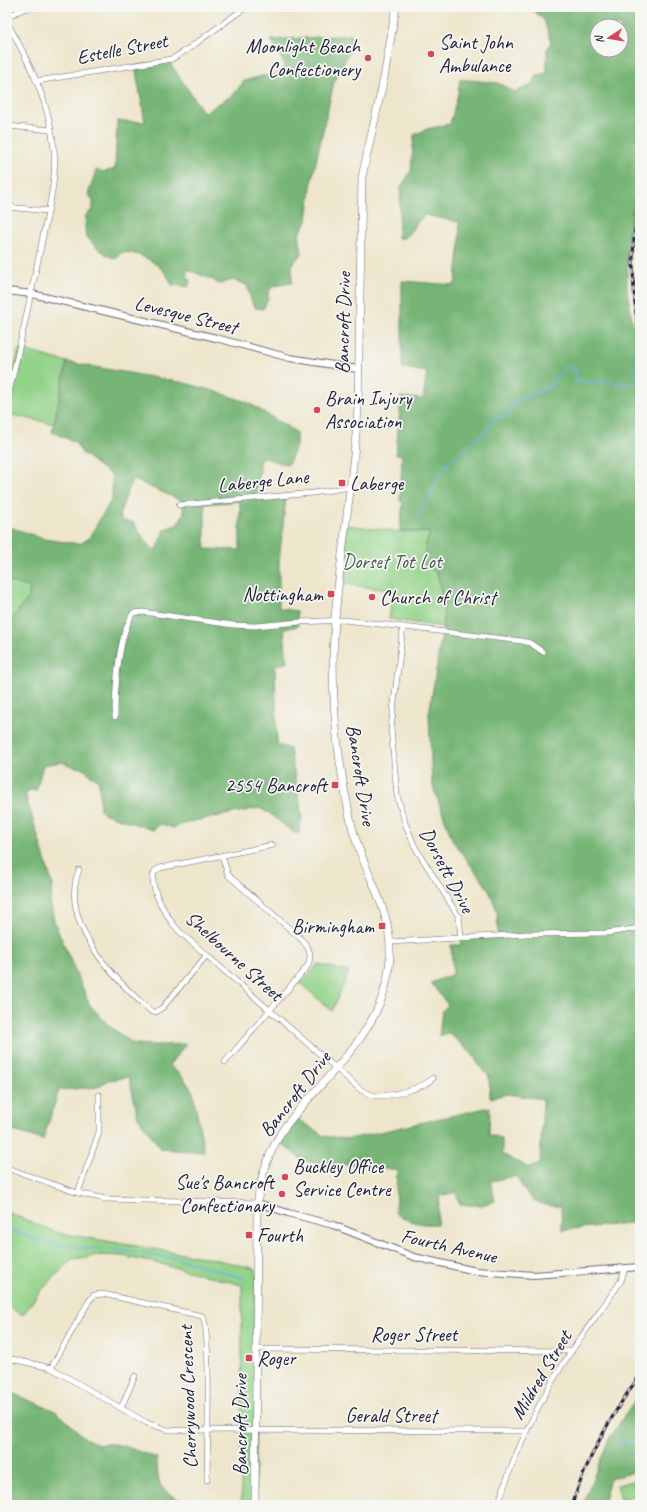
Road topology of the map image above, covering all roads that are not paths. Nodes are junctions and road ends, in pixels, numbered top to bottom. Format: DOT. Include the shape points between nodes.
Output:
graph roads {
  1 [pos="37,7"];
  2 [pos="246,7"];
  3 [pos="396,7"];
  4 [pos="7,17"];
  5 [pos="7,22"];
  6 [pos="37,81"];
  7 [pos="7,126"];
  8 [pos="51,130"];
  9 [pos="7,207"];
  10 [pos="48,211"];
  11 [pos="7,291"];
  12 [pos="32,294"];
  13 [pos="358,369"];
  14 [pos="7,373"];
  15 [pos="13,374"];
  16 [pos="7,401"];
  17 [pos="350,487"];
  18 [pos="180,505"];
  19 [pos="335,620"];
  20 [pos="404,627"];
  21 [pos="543,652"];
  22 [pos="115,717"];
  23 [pos="273,845"];
  24 [pos="222,856"];
  25 [pos="79,870"];
  26 [pos="640,928"];
  27 [pos="461,938"];
  28 [pos="390,942"];
  29 [pos="207,955"];
  30 [pos="269,1010"];
  31 [pos="225,1062"];
  32 [pos="335,1068"];
  33 [pos="433,1078"];
  34 [pos="99,1095"];
  35 [pos="7,1168"];
  36 [pos="78,1193"];
  37 [pos="258,1203"];
  38 [pos="640,1267"];
  39 [pos="625,1269"];
  40 [pos="256,1350"];
  41 [pos="572,1351"];
  42 [pos="7,1358"];
  43 [pos="51,1368"];
  44 [pos="135,1376"];
  45 [pos="121,1408"];
  46 [pos="208,1430"];
  47 [pos="256,1430"];
  48 [pos="526,1431"];
  49 [pos="207,1480"];
  50 [pos="255,1505"];
  51 [pos="498,1505"];
  1 -- 4 [label="street" via="23,9"];
  2 -- 6 [label="street, Estelle Street" via="172,58"];
  3 -- 13 [label="main road, Bancroft Drive" via="384,78 362,177"];
  5 -- 6 [label="street"];
  6 -- 8 [label="street"];
  7 -- 8 [label="street"];
  8 -- 10 [label="street" via="54,156"];
  9 -- 10 [label="street"];
  10 -- 12 [label="street"];
  11 -- 12 [label="street, Levesque Street"];
  12 -- 13 [label="street, Levesque Street" via="290,358"];
  12 -- 15 [label="street"];
  13 -- 17 [label="main road, Bancroft Drive" via="357,421"];
  14 -- 15 [label="street"];
  15 -- 16 [label="street"];
  17 -- 18 [label="street, Laberge Lane" via="306,494"];
  17 -- 19 [label="main road, Bancroft Drive"];
  19 -- 20 [label="street"];
  19 -- 22 [label="street" via="256,626 133,613 128,621 120,656"];
  19 -- 28 [label="main road, Bancroft Drive" via="336,718 346,796 355,838 385,911"];
  20 -- 21 [label="street" via="522,641"];
  20 -- 27 [label="street, Dorsett Drive" via="391,728 397,795 415,847 459,917"];
  23 -- 24 [label="street, Shelbourne Street"];
  24 -- 29 [label="street, Shelbourne Street" via="160,868 155,871 153,877 156,892 173,925"];
  24 -- 30 [label="street" via="228,875 299,936 310,950 307,966"];
  25 -- 29 [label="street" via="75,880 74,898 95,951 117,979 152,1012 163,1007"];
  26 -- 27 [label="street" via="607,933"];
  27 -- 28 [label="street"];
  28 -- 32 [label="main road, Bancroft Drive" via="388,975 377,1009 359,1039"];
  29 -- 30 [label="street, Shelbourne Street"];
  30 -- 31 [label="street"];
  30 -- 32 [label="street, Shelbourne Street"];
  32 -- 33 [label="street, Shelbourne Street" via="360,1090 378,1096 423,1086"];
  32 -- 37 [label="main road, Bancroft Drive" via="276,1140 264,1165"];
  34 -- 36 [label="street" via="98,1132"];
  35 -- 36 [label="street"];
  36 -- 37 [label="street" via="115,1200"];
  37 -- 39 [label="street, Fourth Avenue" via="288,1214 333,1225 414,1257 470,1270 534,1275"];
  37 -- 40 [label="main road, Bancroft Drive"];
  38 -- 39 [label="street, Fourth Avenue"];
  39 -- 41 [label="street, Mildred Street" via="621,1281"];
  40 -- 41 [label="street, Roger Street"];
  40 -- 47 [label="main road, Bancroft Drive"];
  41 -- 48 [label="street, Mildred Street"];
  42 -- 43 [label="street, Gerald Street"];
  43 -- 45 [label="street, Gerald Street"];
  43 -- 46 [label="street, Cherrywood Crescent" via="94,1295 103,1294 198,1314 204,1318 205,1323"];
  44 -- 45 [label="street"];
  45 -- 46 [label="street, Gerald Street" via="161,1428"];
  46 -- 47 [label="street, Gerald Street"];
  46 -- 49 [label="street, Cherrywood Crescent"];
  47 -- 48 [label="street, Gerald Street"];
  47 -- 50 [label="main road, Bancroft Drive"];
  48 -- 51 [label="street, Mildred Street"];
}
